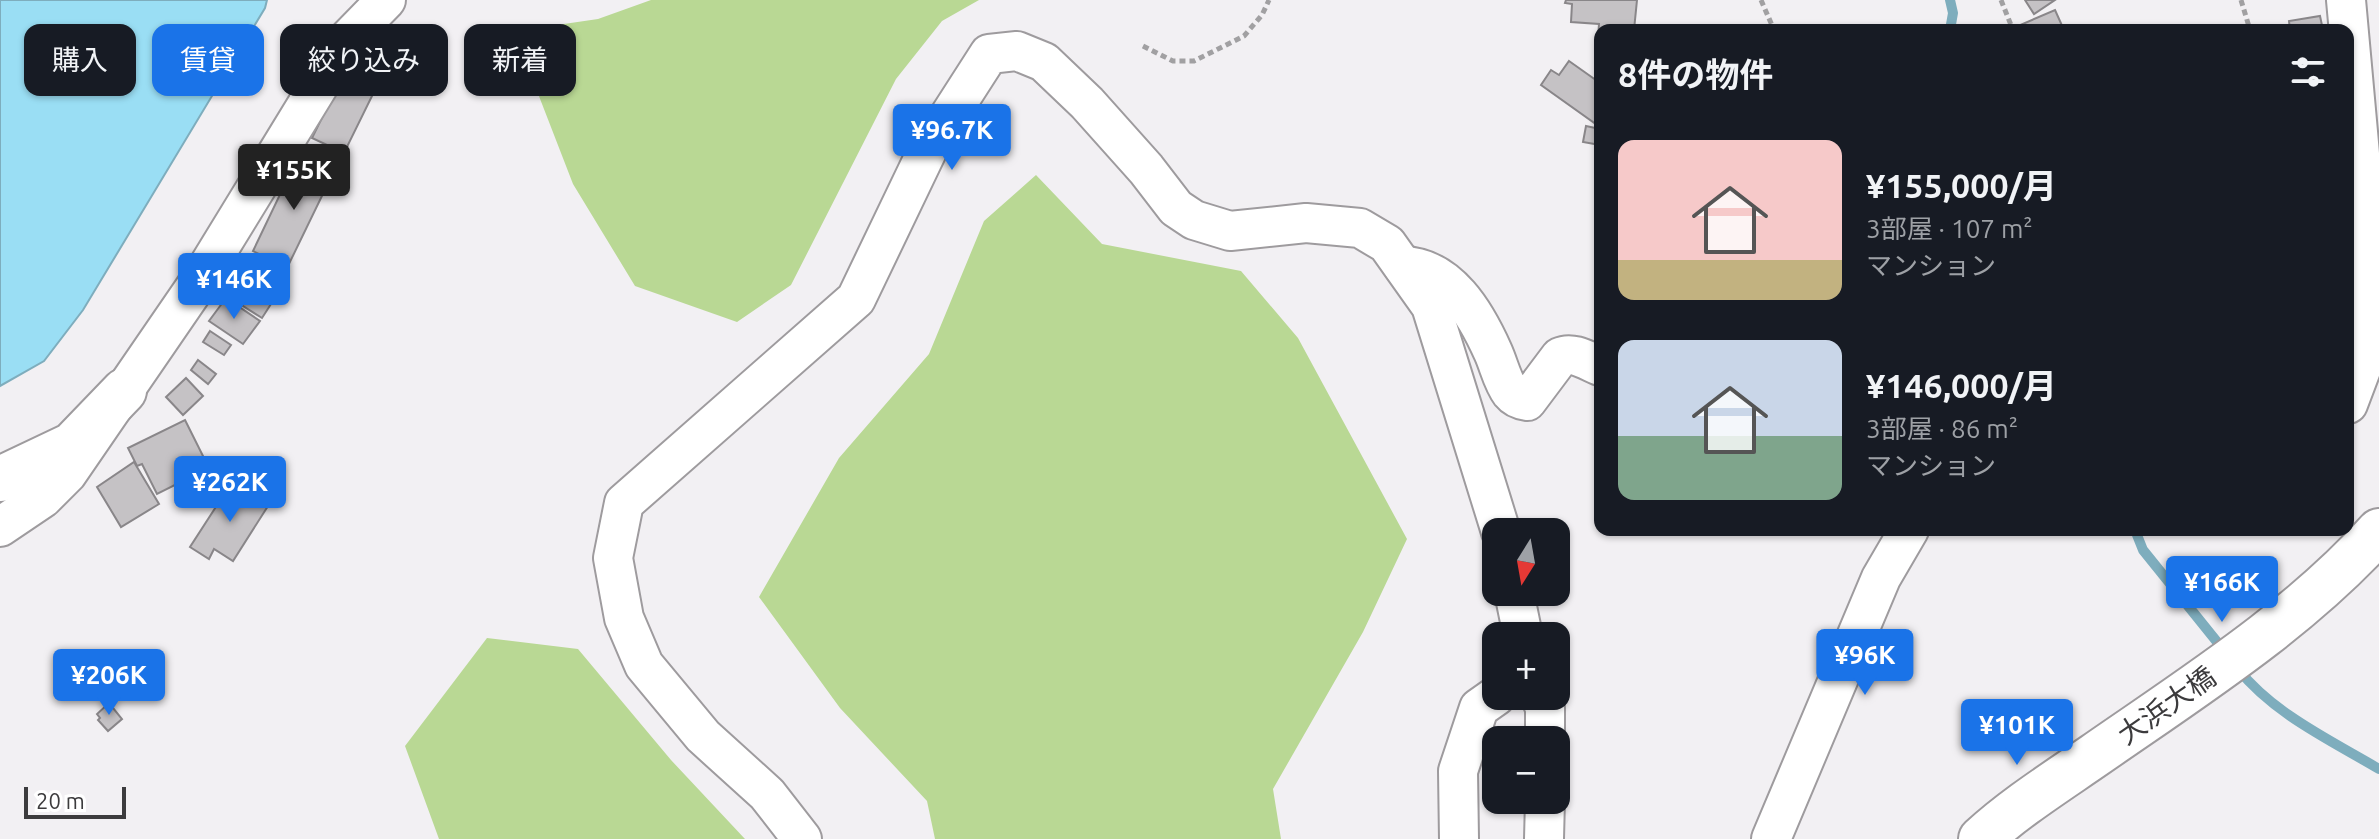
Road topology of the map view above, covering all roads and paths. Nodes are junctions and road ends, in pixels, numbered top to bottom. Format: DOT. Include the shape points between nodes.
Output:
graph roads {
  1 [pos="386,0"];
  2 [pos="1269,0"];
  3 [pos="1761,0"];
  4 [pos="2001,0"];
  5 [pos="2241,0"];
  6 [pos="2346,0"];
  7 [pos="1771,24"];
  8 [pos="2011,24"];
  9 [pos="2248,24"];
  10 [pos="2348,24"];
  11 [pos="1143,46"];
  12 [pos="2354,88"];
  13 [pos="1403,266"];
  14 [pos="1594,364"];
  15 [pos="2354,388"];
  16 [pos="124,391"];
  17 [pos="0,479"];
  18 [pos="1497,518"];
  19 [pos="0,527"];
  20 [pos="2379,531"];
  21 [pos="1906,536"];
  22 [pos="1482,706"];
  23 [pos="1545,814"];
  24 [pos="802,839"];
  25 [pos="1459,839"];
  26 [pos="1544,839"];
  27 [pos="1771,839"];
  28 [pos="1981,839"];
  1 -- 16 [label="street" via="346,41 196,286"];
  2 -- 11 [label="path" via="1244,36 1194,61 1173,61"];
  3 -- 7 [label="path"];
  4 -- 8 [label="path"];
  5 -- 9 [label="path"];
  6 -- 10 [label="street"];
  12 -- 15 [label="street" via="2372,286 2362,367"];
  13 -- 14 [label="street" via="1430,270 1459,296 1487,340 1512,396 1527,401 1566,354"];
  13 -- 18 [label="street" via="1431,306"];
  13 -- 24 [label="street" via="1387,244 1360,228 1306,223 1230,231 1194,220 1176,208 1087,103 1044,62 1017,51 989,54 928,149 856,299 624,503 613,558 624,618 644,665 703,736 767,794"];
  16 -- 17 [label="street" via="72,445"];
  16 -- 19 [label="street" via="67,474"];
  20 -- 28 [label="street, 大浜大橋" via="2353,561 2243,651"];
  21 -- 27 [label="street" via="1881,578"];
  22 -- 25 [label="street" via="1458,771"];
  23 -- 26 [label="street"];
}
